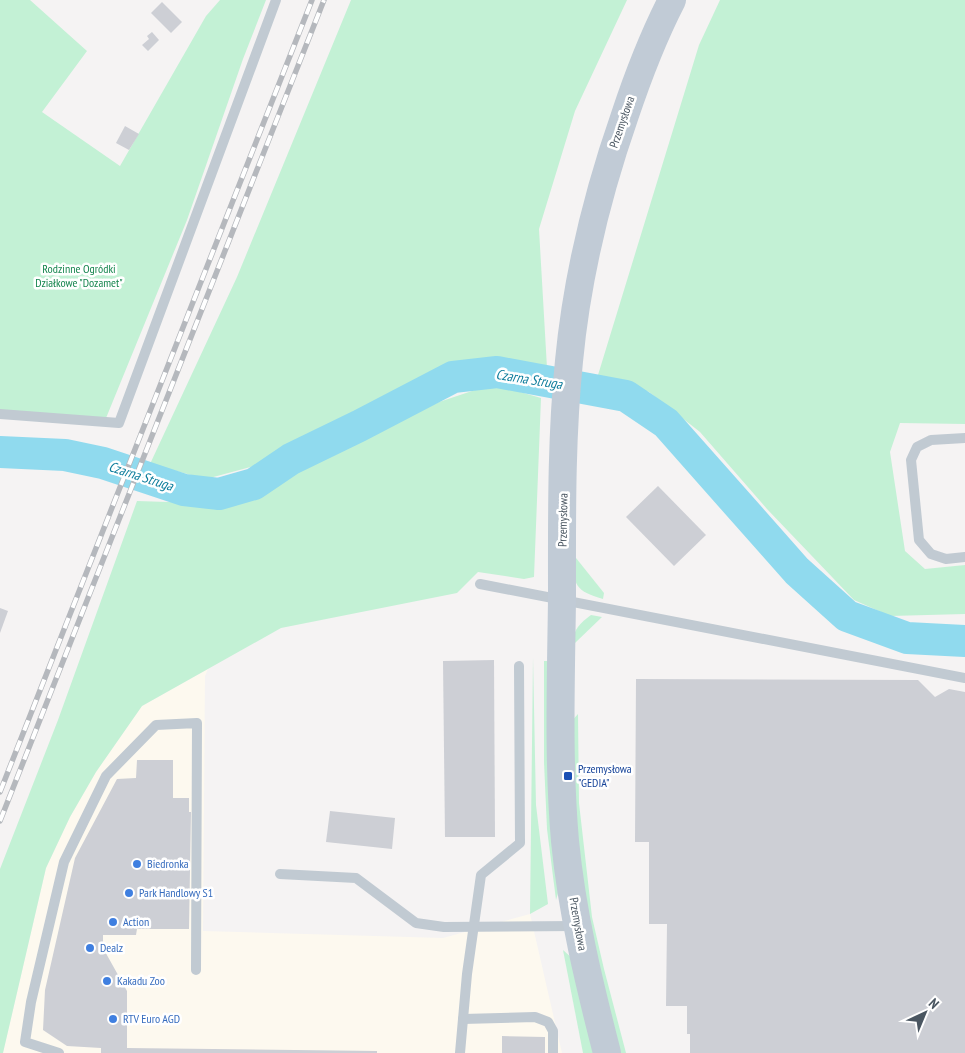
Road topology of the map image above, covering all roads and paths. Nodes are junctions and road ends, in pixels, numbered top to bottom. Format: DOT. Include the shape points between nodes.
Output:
graph roads {
  1 [pos="276,0"];
  2 [pos="672,0"];
  3 [pos="0,414"];
  4 [pos="965,438"];
  5 [pos="965,557"];
  6 [pos="480,584"];
  7 [pos="562,599"];
  8 [pos="519,666"];
  9 [pos="965,678"];
  10 [pos="280,874"];
  11 [pos="475,926"];
  12 [pos="577,926"];
  13 [pos="196,970"];
  14 [pos="463,1019"];
  15 [pos="461,1040"];
  16 [pos="59,1053"];
  17 [pos="460,1053"];
  18 [pos="466,1053"];
  19 [pos="553,1053"];
  20 [pos="607,1053"];
  1 -- 3 [label="lane" via="120,424"];
  2 -- 7 [label="street, Przemysłowa" via="636,84 607,168 577,294 565,410"];
  4 -- 5 [label="lane" via="931,440 916,448 912,460 919,540 931,554 946,559"];
  6 -- 7 [label="lane"];
  7 -- 9 [label="lane"];
  7 -- 12 [label="street, Przemysłowa" via="562,786"];
  8 -- 11 [label="lane" via="520,843 481,875"];
  10 -- 11 [label="lane" via="356,878 416,923 444,927"];
  11 -- 12 [label="lane"];
  11 -- 14 [label="lane"];
  12 -- 20 [label="street, Przemysłowa"];
  13 -- 16 [label="lane" via="197,723 156,725 106,776 64,862 31,1002 25,1042"];
  14 -- 15 [label="lane"];
  14 -- 19 [label="lane" via="535,1017 548,1022 552,1031"];
  15 -- 17 [label="lane"];
  15 -- 18 [label="lane"];
}
